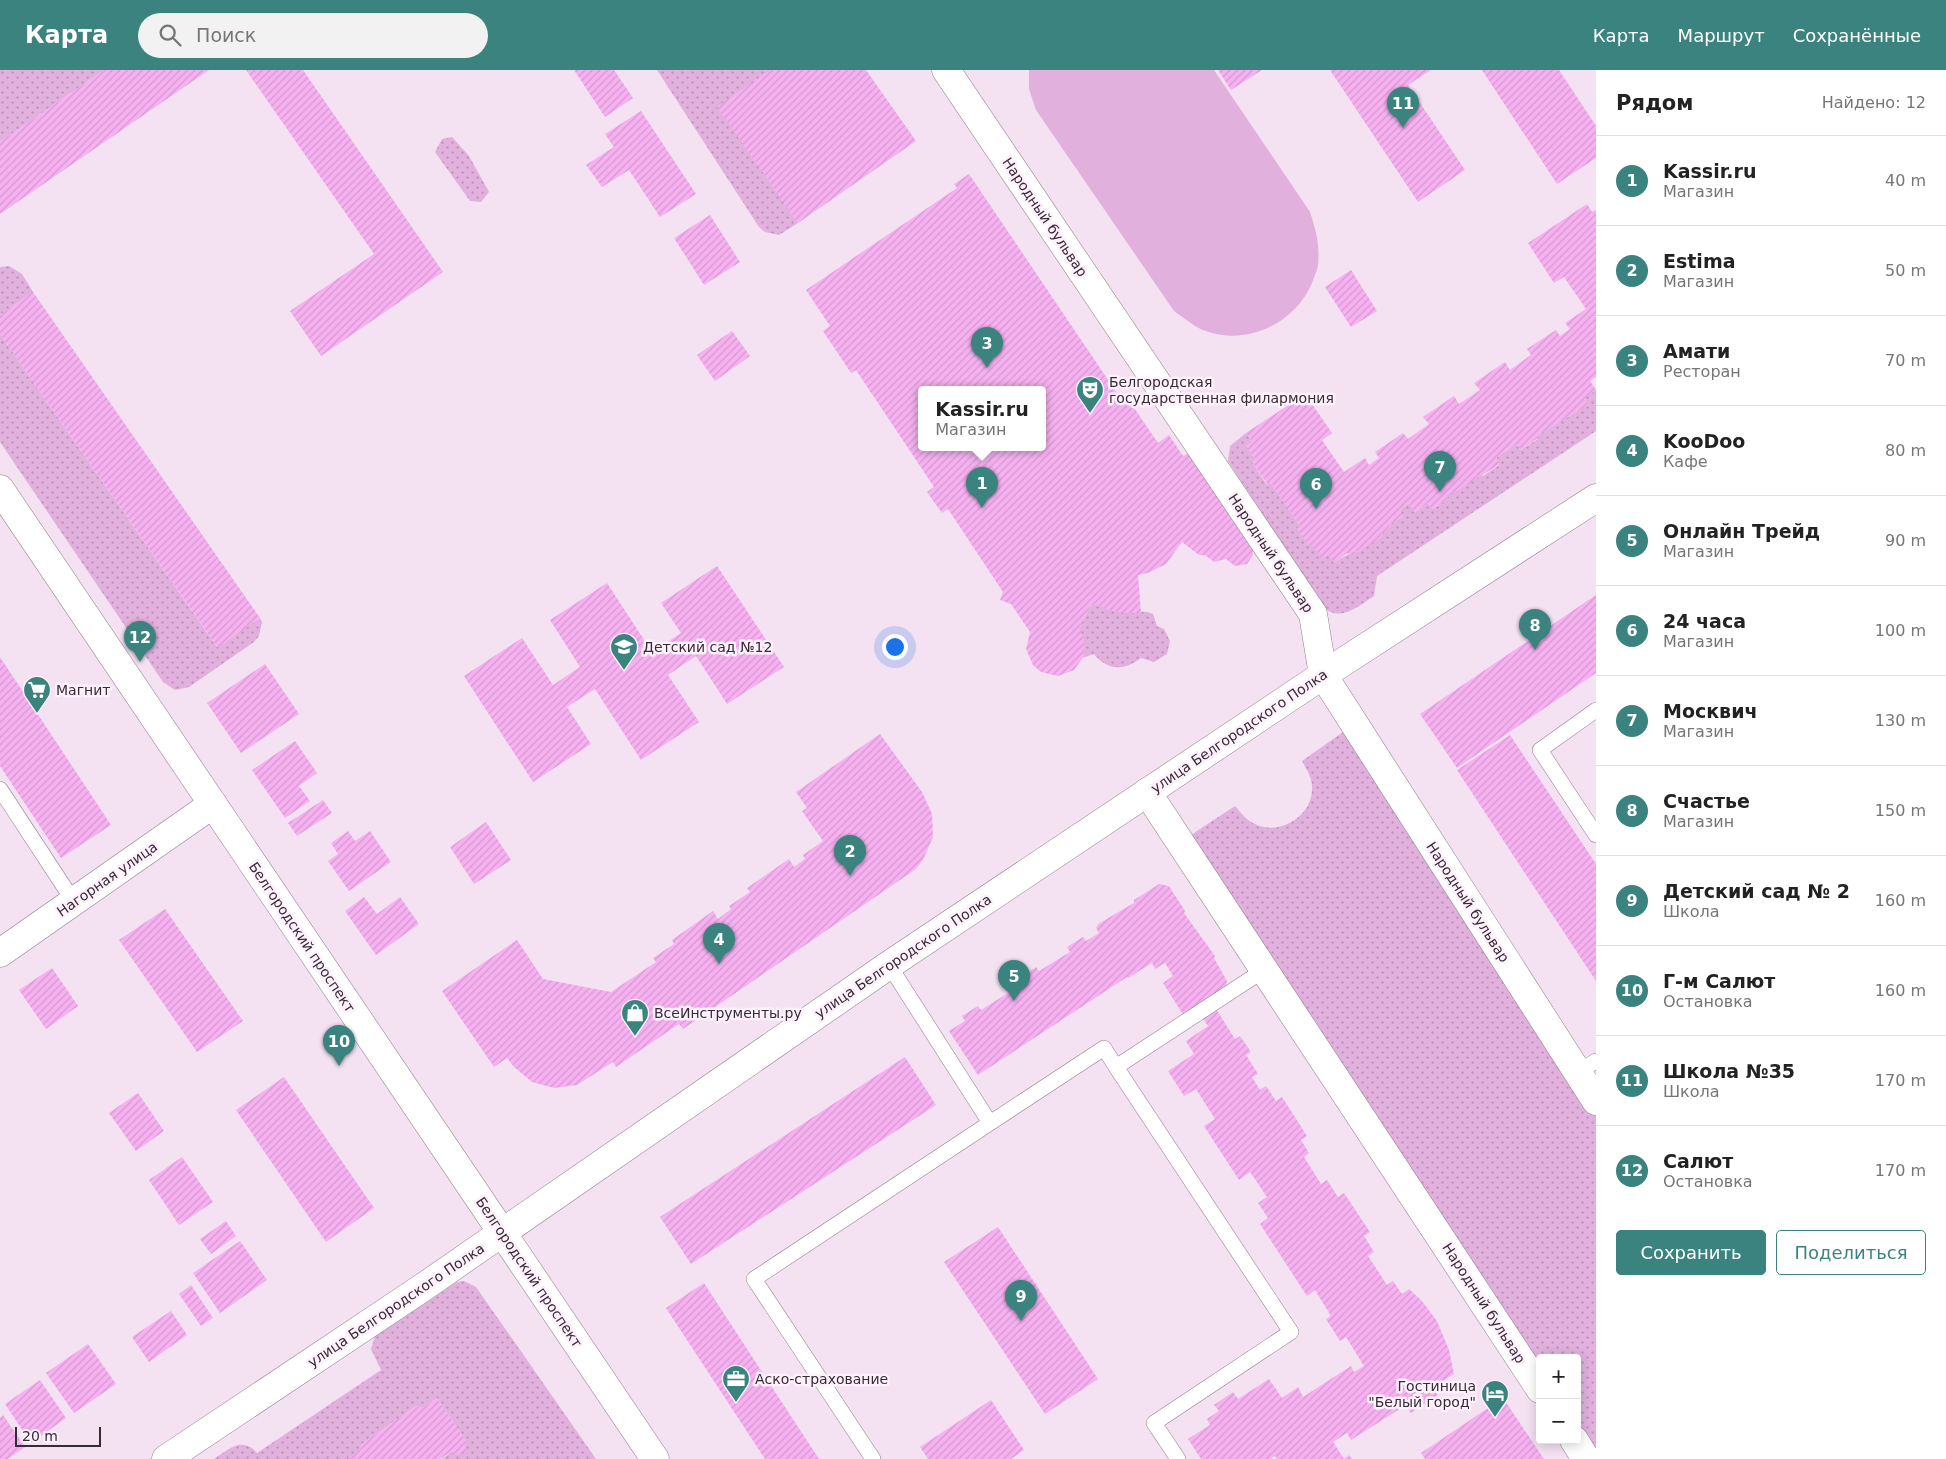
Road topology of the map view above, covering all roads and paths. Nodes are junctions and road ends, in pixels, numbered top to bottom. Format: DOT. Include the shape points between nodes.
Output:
graph roads {
  1 [pos="946,70"];
  2 [pos="0,489"];
  3 [pos="1596,498"];
  4 [pos="1323,675"];
  5 [pos="1596,710"];
  6 [pos="0,789"];
  7 [pos="1147,792"];
  8 [pos="213,804"];
  9 [pos="1596,835"];
  10 [pos="74,902"];
  11 [pos="0,953"];
  12 [pos="889,965"];
  13 [pos="1264,970"];
  14 [pos="1116,1067"];
  15 [pos="1587,1067"];
  16 [pos="1596,1101"];
  17 [pos="990,1123"];
  18 [pos="503,1232"];
  19 [pos="1536,1382"];
  20 [pos="1577,1444"];
  21 [pos="166,1459"];
  22 [pos="656,1459"];
  23 [pos="872,1459"];
  24 [pos="1178,1459"];
  25 [pos="1586,1459"];
  1 -- 4 [label="street, Народный бульвар" via="1313,614"];
  2 -- 8 [label="street, Белгородский проспект"];
  3 -- 4 [label="street, улица Белгородского Полка"];
  4 -- 7 [label="street, улица Белгородского Полка"];
  4 -- 15 [label="street, Народный бульвар"];
  5 -- 9 [label="lane" via="1540,750"];
  6 -- 10 [label="lane"];
  7 -- 12 [label="street, улица Белгородского Полка"];
  7 -- 13 [label="street, Народный бульвар"];
  8 -- 10 [label="street, Нагорная улица"];
  8 -- 18 [label="street, Белгородский проспект"];
  10 -- 11 [label="street, Нагорная улица"];
  12 -- 17 [label="lane"];
  12 -- 18 [label="street, улица Белгородского Полка"];
  13 -- 14 [label="lane"];
  13 -- 19 [label="street, Народный бульвар"];
  14 -- 17 [label="lane" via="1104,1048"];
  14 -- 24 [label="lane" via="1292,1332 1154,1423"];
  15 -- 16 [label="street, Народный бульвар"];
  17 -- 23 [label="lane" via="754,1279"];
  18 -- 21 [label="street, улица Белгородского Полка"];
  18 -- 22 [label="street, Белгородский проспект"];
  20 -- 25 [label="street"];
}
